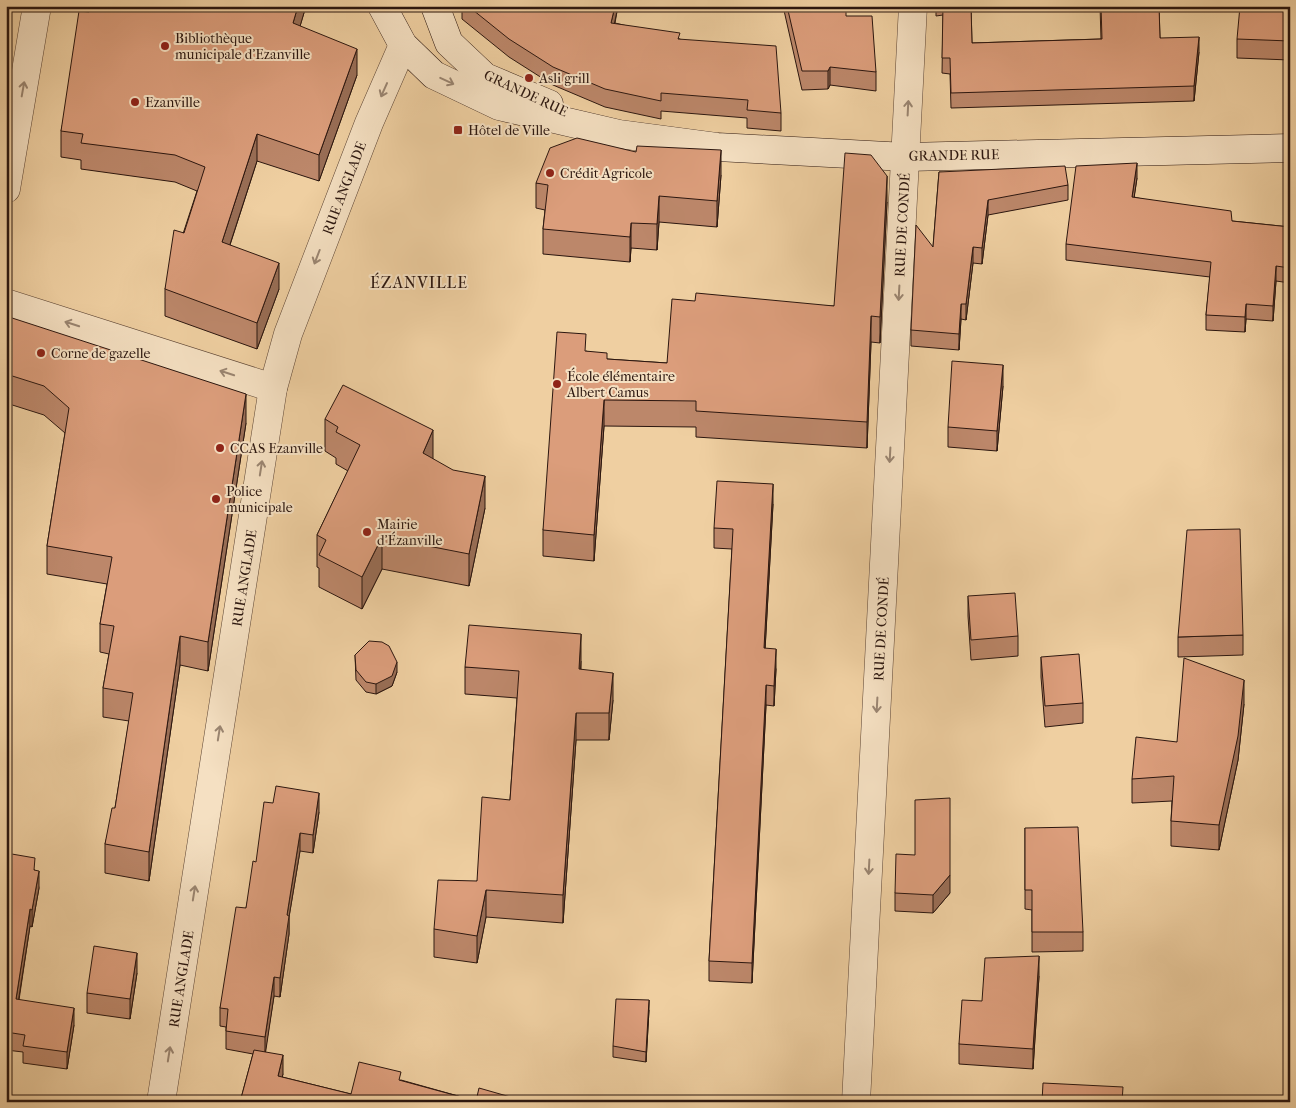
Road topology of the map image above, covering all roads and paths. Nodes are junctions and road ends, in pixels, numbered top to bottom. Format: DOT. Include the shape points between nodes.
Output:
graph roads {
  1 [pos="37,6"];
  2 [pos="382,6"];
  3 [pos="436,6"];
  4 [pos="913,6"];
  5 [pos="403,45"];
  6 [pos="619,134"];
  7 [pos="1290,148"];
  8 [pos="906,157"];
  9 [pos="6,189"];
  10 [pos="6,303"];
  11 [pos="274,388"];
  12 [pos="161,1102"];
  13 [pos="856,1102"];
  9 -- 1 [label="street, one-way"];
  2 -- 5 [label="street, GRANDE RUE"];
  3 -- 6 [label="street, GRANDE RUE" via="449,43 485,77"];
  8 -- 4 [label="street, RUE DE CONDÉ, one-way"];
  5 -- 6 [label="street, GRANDE RUE, one-way" via="434,75 499,106"];
  5 -- 11 [label="street, RUE ANGLADE, one-way" via="369,123 288,334"];
  6 -- 8 [label="street, GRANDE RUE" via="717,147"];
  7 -- 8 [label="street, GRANDE RUE"];
  8 -- 13 [label="street, RUE DE CONDÉ, one-way"];
  11 -- 10 [label="street, one-way"];
  12 -- 11 [label="street, RUE ANGLADE, one-way"];
}
